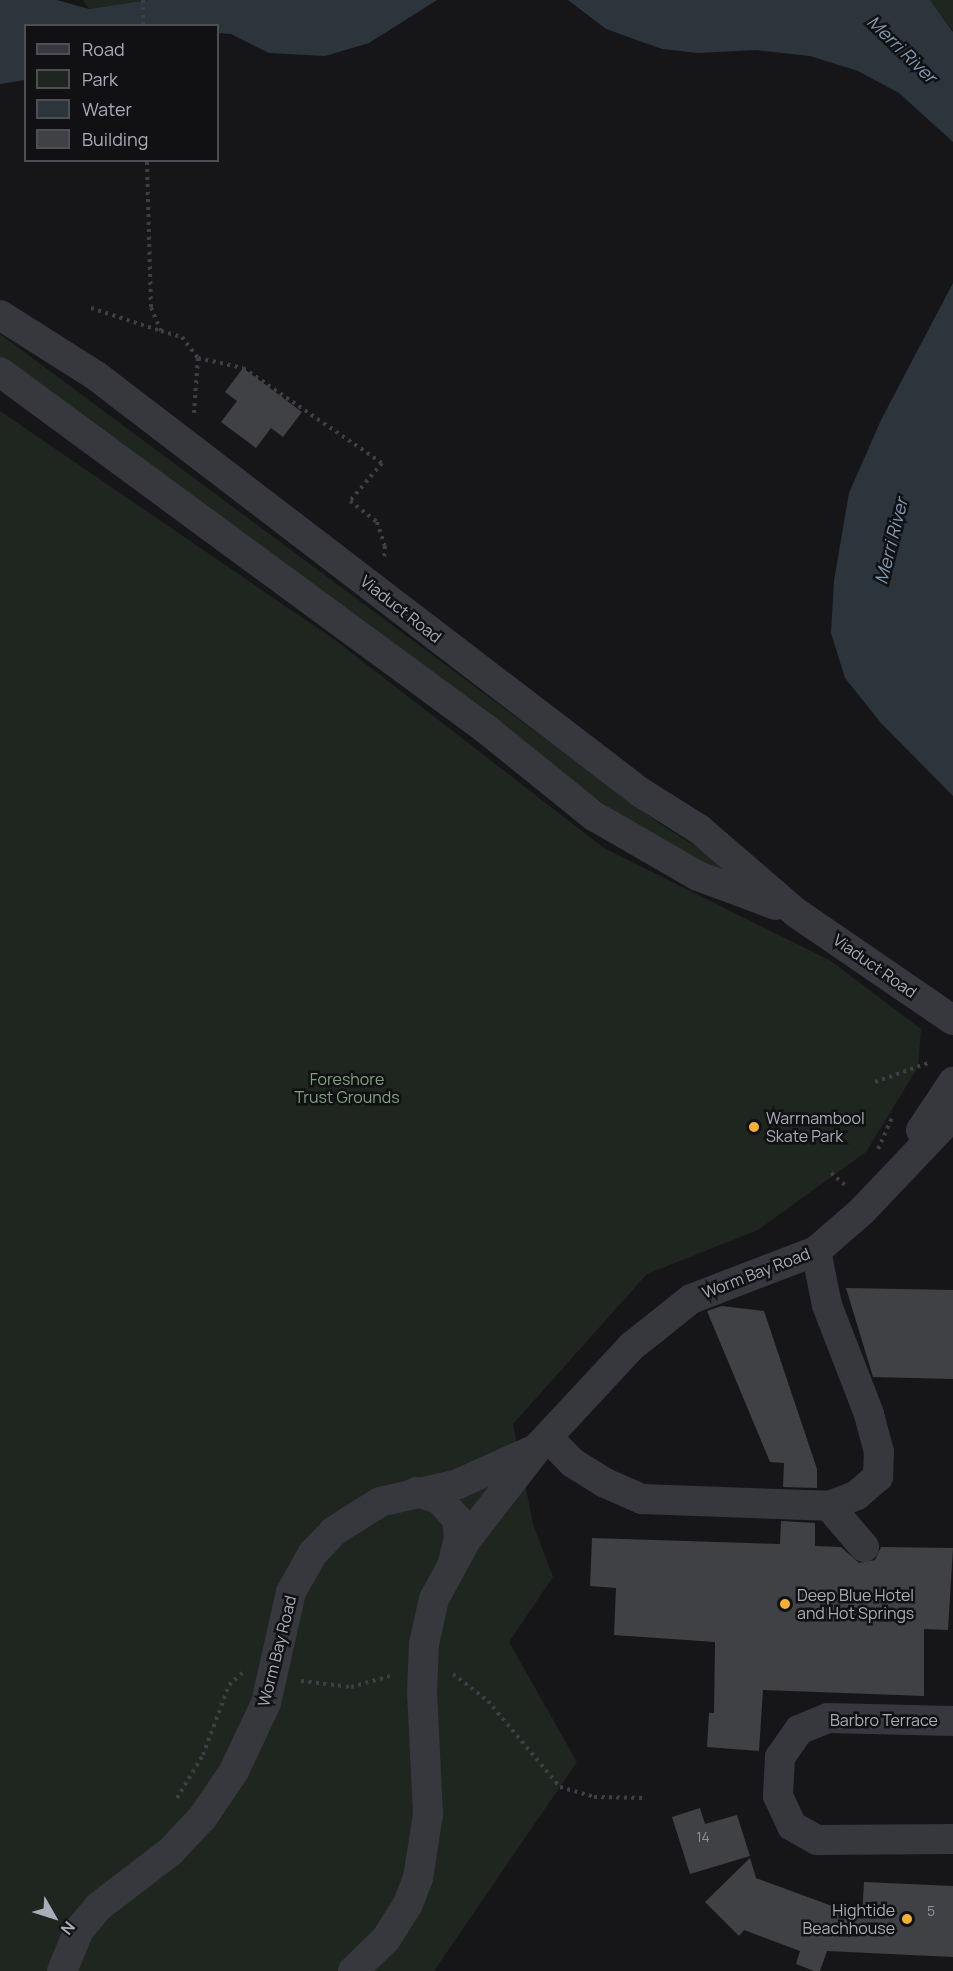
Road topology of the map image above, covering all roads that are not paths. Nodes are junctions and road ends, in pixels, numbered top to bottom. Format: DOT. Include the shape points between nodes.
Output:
graph roads {
  1 [pos="0,315"];
  2 [pos="0,372"];
  3 [pos="795,912"];
  4 [pos="953,1020"];
  5 [pos="945,1071"];
  6 [pos="953,1115"];
  7 [pos="895,1174"];
  8 [pos="816,1251"];
  9 [pos="543,1442"];
  10 [pos="417,1492"];
  11 [pos="830,1506"];
  12 [pos="864,1547"];
  13 [pos="453,1561"];
  14 [pos="953,1720"];
  15 [pos="953,1839"];
  16 [pos="62,1971"];
  17 [pos="353,1971"];
  1 -- 3 [label="street, Viaduct Road" via="95,375 640,792 699,829"];
  2 -- 3 [label="street, Viaduct Road" via="486,729 594,816 698,876"];
  3 -- 4 [label="street, Viaduct Road"];
  5 -- 7 [label="street, Worm Bay Road"];
  6 -- 7 [label="street, Worm Bay Road"];
  7 -- 8 [label="street, Worm Bay Road" via="862,1211"];
  8 -- 9 [label="street, Worm Bay Road" via="713,1288 673,1311 632,1346"];
  8 -- 11 [label="street" via="827,1305 869,1414 879,1452 878,1477 857,1495"];
  9 -- 10 [label="street, Worm Bay Road" via="486,1474"];
  9 -- 11 [label="street" via="603,1482 642,1499"];
  9 -- 13 [label="street, Worm Bay Road"];
  10 -- 13 [label="street" via="439,1499 457,1519 459,1538"];
  10 -- 16 [label="street, Worm Bay Road" via="358,1512 313,1553 291,1592 266,1703 234,1771 203,1817 170,1852 98,1907 68,1950"];
  11 -- 12 [label="street"];
  13 -- 17 [label="street, Worm Bay Road" via="434,1599 424,1644 422,1693 428,1814 422,1860 408,1904 386,1939"];
  14 -- 15 [label="street, Barbro Terrace" via="828,1718 799,1730 780,1757 778,1796 792,1826 817,1840"];
}
